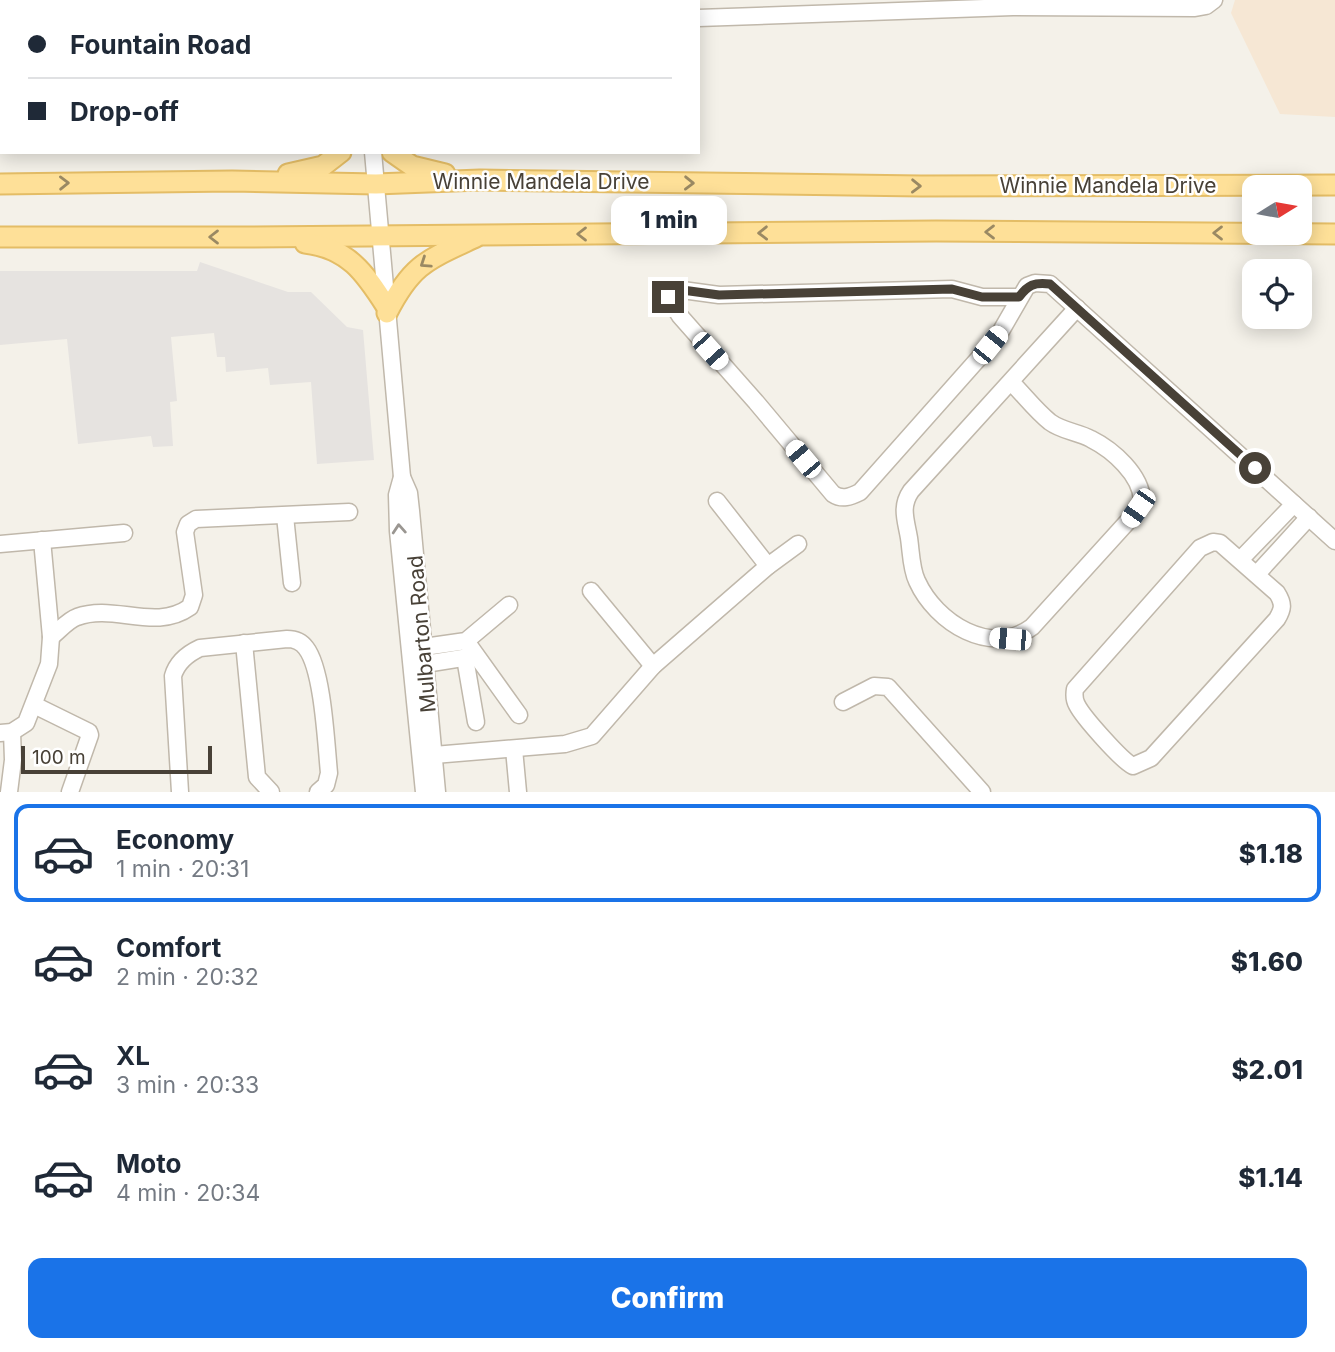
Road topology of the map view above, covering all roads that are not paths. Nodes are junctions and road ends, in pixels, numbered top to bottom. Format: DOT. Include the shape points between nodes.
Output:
graph roads {
  1 [pos="1213,0"];
  2 [pos="1013,4"];
  3 [pos="700,18"];
  4 [pos="338,154"];
  5 [pos="373,154"];
  6 [pos="395,154"];
  7 [pos="480,180"];
  8 [pos="232,181"];
  9 [pos="0,184"];
  10 [pos="376,184"];
  11 [pos="1335,185"];
  12 [pos="483,234"];
  13 [pos="1335,234"];
  14 [pos="380,235"];
  15 [pos="0,237"];
  16 [pos="254,237"];
  17 [pos="1019,297"];
  18 [pos="1077,308"];
  19 [pos="387,310"];
  20 [pos="1011,382"];
  21 [pos="402,477"];
  22 [pos="717,501"];
  23 [pos="1294,504"];
  24 [pos="349,512"];
  25 [pos="285,516"];
  26 [pos="1309,517"];
  27 [pos="124,533"];
  28 [pos="42,540"];
  29 [pos="1335,541"];
  30 [pos="0,544"];
  31 [pos="798,544"];
  32 [pos="1240,560"];
  33 [pos="768,566"];
  34 [pos="1257,574"];
  35 [pos="292,583"];
  36 [pos="592,591"];
  37 [pos="509,606"];
  38 [pos="48,608"];
  39 [pos="74,618"];
  40 [pos="51,638"];
  41 [pos="466,641"];
  42 [pos="244,643"];
  43 [pos="424,656"];
  44 [pos="471,657"];
  45 [pos="653,666"];
  46 [pos="843,702"];
  47 [pos="34,705"];
  48 [pos="519,715"];
  49 [pos="476,722"];
  50 [pos="6,733"];
  51 [pos="514,749"];
  52 [pos="434,755"];
  53 [pos="9,792"];
  54 [pos="70,792"];
  55 [pos="180,792"];
  56 [pos="271,792"];
  57 [pos="317,792"];
  58 [pos="424,792"];
  59 [pos="437,792"];
  60 [pos="518,792"];
  61 [pos="982,792"];
  1 -- 2 [label="street" via="1195,8"];
  2 -- 3 [label="street"];
  4 -- 8 [label="main road" via="310,170"];
  5 -- 10 [label="street, Mulbarton Road"];
  6 -- 7 [label="main road" via="412,166"];
  7 -- 10 [label="main road, Winnie Mandela Drive"];
  7 -- 11 [label="main road, Winnie Mandela Drive, one-way"];
  9 -- 8 [label="main road, Winnie Mandela Drive, one-way"];
  8 -- 10 [label="main road, Winnie Mandela Drive"];
  10 -- 14 [label="street, Mulbarton Road"];
  13 -- 12 [label="main road, one-way"];
  12 -- 14 [label="main road"];
  12 -- 19 [label="main road, one-way" via="418,267"];
  14 -- 16 [label="main road"];
  14 -- 19 [label="street, Mulbarton Road"];
  16 -- 15 [label="main road, one-way"];
  16 -- 19 [label="main road" via="316,244 339,253 358,265"];
  17 -- 17 [label="street" via="1002,331 979,359 860,492 845,498 833,494 668,297 675,289 719,295 952,289 982,297"];
  17 -- 18 [label="street" via="1027,286 1050,284"];
  18 -- 20 [label="street"];
  18 -- 23 [label="street"];
  19 -- 21 [label="street, Mulbarton Road"];
  20 -- 20 [label="street" via="911,491 903,508 915,579 936,608 963,631 1010,639 1032,627 1142,500 1139,482 1110,453 1091,439 1050,422"];
  21 -- 43 [label="street, Mulbarton Road" via="409,493"];
  58 -- 21 [label="street, Mulbarton Road, one-way" via="398,531 397,495"];
  22 -- 33 [label="street"];
  23 -- 26 [label="street"];
  23 -- 32 [label="street"];
  24 -- 25 [label="street"];
  25 -- 35 [label="street"];
  25 -- 39 [label="street" via="196,519 188,524 185,532 194,595 186,610 146,619 102,613"];
  26 -- 29 [label="street"];
  26 -- 34 [label="street"];
  27 -- 28 [label="street"];
  28 -- 30 [label="street"];
  28 -- 38 [label="street"];
  31 -- 33 [label="street"];
  32 -- 34 [label="street"];
  32 -- 34 [label="street" via="1220,543 1200,548 1076,689 1077,707 1128,764 1152,758 1277,619 1281,599"];
  33 -- 45 [label="street"];
  36 -- 45 [label="street"];
  37 -- 41 [label="street"];
  38 -- 39 [label="street"];
  38 -- 40 [label="street"];
  39 -- 40 [label="street"];
  40 -- 47 [label="street" via="48,669"];
  41 -- 43 [label="street"];
  41 -- 44 [label="street"];
  42 -- 55 [label="street" via="201,648 176,666"];
  42 -- 56 [label="street" via="257,778"];
  42 -- 57 [label="street" via="292,639 308,650 322,706 329,773 326,785"];
  43 -- 44 [label="street"];
  43 -- 52 [label="street, Mulbarton Road"];
  44 -- 48 [label="street"];
  44 -- 49 [label="street"];
  45 -- 51 [label="street" via="593,736"];
  46 -- 61 [label="street" via="874,686 888,687"];
  47 -- 50 [label="street" via="26,723"];
  47 -- 54 [label="street" via="89,732"];
  50 -- 53 [label="street" via="13,760"];
  51 -- 52 [label="street"];
  51 -- 60 [label="street"];
  52 -- 59 [label="street, Mulbarton Road"];
}
